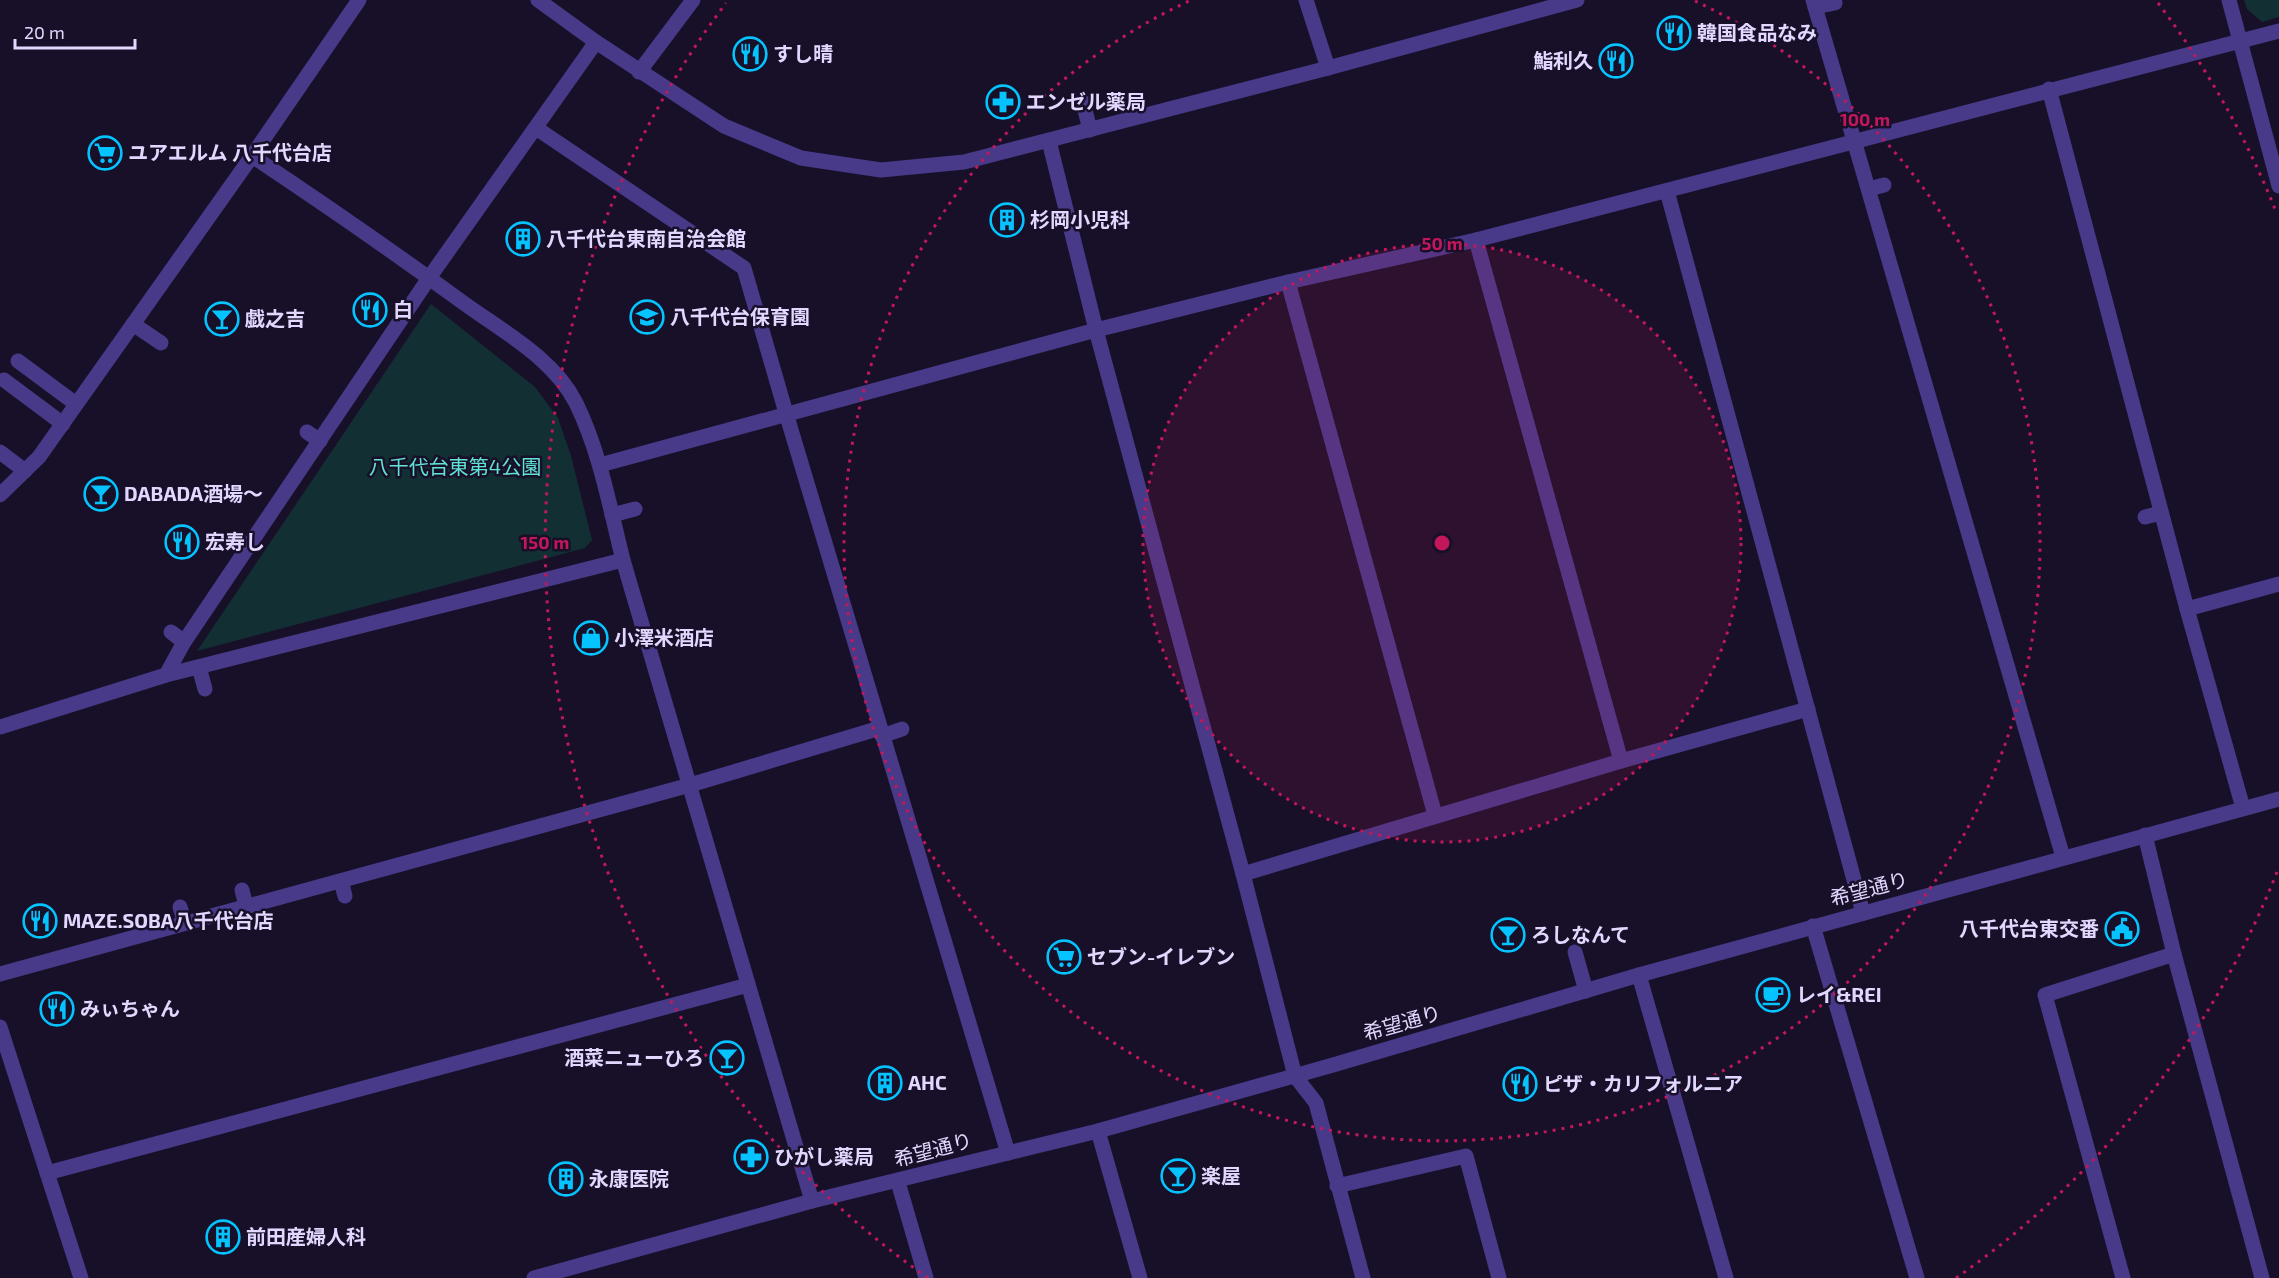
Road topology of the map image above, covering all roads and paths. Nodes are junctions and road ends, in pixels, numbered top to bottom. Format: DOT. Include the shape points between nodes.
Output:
graph roads {
  1 [pos="359,0"];
  2 [pos="538,0"];
  3 [pos="693,0"];
  4 [pos="1305,0"];
  5 [pos="1576,0"];
  6 [pos="2229,0"];
  7 [pos="1835,3"];
  8 [pos="1814,4"];
  9 [pos="2279,31"];
  10 [pos="2239,41"];
  11 [pos="596,42"];
  12 [pos="1328,68"];
  13 [pos="639,72"];
  14 [pos="2049,89"];
  15 [pos="1083,102"];
  16 [pos="536,128"];
  17 [pos="1090,130"];
  18 [pos="1048,141"];
  19 [pos="1855,142"];
  20 [pos="252,156"];
  21 [pos="2279,186"];
  22 [pos="1666,191"];
  23 [pos="1476,240"];
  24 [pos="429,278"];
  25 [pos="1288,282"];
  26 [pos="133,324"];
  27 [pos="1096,330"];
  28 [pos="161,343"];
  29 [pos="18,361"];
  30 [pos="4,380"];
  31 [pos="76,404"];
  32 [pos="786,413"];
  33 [pos="63,424"];
  34 [pos="0,452"];
  35 [pos="600,465"];
  36 [pos="24,471"];
  37 [pos="0,495"];
  38 [pos="635,509"];
  39 [pos="2161,513"];
  40 [pos="612,515"];
  41 [pos="2145,517"];
  42 [pos="623,560"];
  43 [pos="2279,584"];
  44 [pos="2187,609"];
  45 [pos="171,632"];
  46 [pos="184,642"];
  47 [pos="199,667"];
  48 [pos="166,675"];
  49 [pos="205,688"];
  50 [pos="1808,709"];
  51 [pos="0,727"];
  52 [pos="902,729"];
  53 [pos="881,732"];
  54 [pos="1621,761"];
  55 [pos="690,784"];
  56 [pos="2279,799"];
  57 [pos="2243,808"];
  58 [pos="1435,815"];
  59 [pos="2145,835"];
  60 [pos="2063,857"];
  61 [pos="1244,874"];
  62 [pos="341,880"];
  63 [pos="242,890"];
  64 [pos="345,896"];
  65 [pos="180,906"];
  66 [pos="246,906"];
  67 [pos="1863,913"];
  68 [pos="185,923"];
  69 [pos="1813,926"];
  70 [pos="1575,952"];
  71 [pos="2174,954"];
  72 [pos="0,974"];
  73 [pos="1640,975"];
  74 [pos="748,985"];
  75 [pos="1586,991"];
  76 [pos="0,1027"];
  77 [pos="1295,1076"];
  78 [pos="1098,1131"];
  79 [pos="1008,1153"];
  80 [pos="47,1173"];
  81 [pos="898,1182"];
  82 [pos="1337,1186"];
  83 [pos="812,1201"];
  84 [pos="81,1278"];
  85 [pos="534,1278"];
  86 [pos="926,1278"];
  87 [pos="1140,1278"];
  88 [pos="1363,1278"];
  89 [pos="1499,1278"];
  90 [pos="1726,1278"];
  91 [pos="1917,1278"];
  92 [pos="2123,1278"];
  93 [pos="2262,1278"];
  1 -- 20 [label="street"];
  2 -- 11 [label="street"];
  3 -- 13 [label="street"];
  4 -- 12 [label="street"];
  5 -- 12 [label="street"];
  6 -- 10 [label="street"];
  7 -- 8 [label="street"];
  8 -- 19 [label="street"];
  9 -- 10 [label="street"];
  10 -- 14 [label="street"];
  10 -- 21 [label="street"];
  11 -- 13 [label="street"];
  11 -- 16 [label="street"];
  12 -- 17 [label="street"];
  13 -- 18 [label="street" via="724,126 801,158 881,170 964,162"];
  14 -- 19 [label="street" via="1972,118"];
  14 -- 39 [label="street"];
  15 -- 17 [label="street"];
  16 -- 24 [label="street"];
  16 -- 32 [label="street" via="744,268"];
  17 -- 18 [label="street"];
  18 -- 27 [label="street"];
  19 -- 22 [label="street"];
  19 -- 60 [label="street" via="1876,187"];
  20 -- 24 [label="street"];
  20 -- 26 [label="street"];
  22 -- 23 [label="street"];
  22 -- 50 [label="street"];
  23 -- 25 [label="street" via="1373,256"];
  23 -- 54 [label="street"];
  24 -- 35 [label="street" via="556,373 576,402"];
  24 -- 46 [label="street" via="314,436"];
  25 -- 27 [label="street"];
  25 -- 58 [label="street"];
  26 -- 28 [label="street"];
  26 -- 31 [label="street"];
  27 -- 32 [label="street"];
  27 -- 61 [label="street"];
  29 -- 31 [label="street"];
  30 -- 33 [label="street"];
  31 -- 33 [label="street"];
  32 -- 35 [label="street"];
  32 -- 53 [label="street"];
  33 -- 36 [label="street"];
  34 -- 36 [label="street"];
  35 -- 40 [label="street"];
  36 -- 37 [label="street"];
  38 -- 40 [label="street"];
  39 -- 41 [label="street"];
  39 -- 44 [label="street"];
  40 -- 42 [label="street"];
  42 -- 47 [label="street"];
  42 -- 55 [label="street"];
  43 -- 44 [label="street"];
  44 -- 57 [label="street"];
  45 -- 46 [label="street"];
  46 -- 48 [label="street"];
  47 -- 48 [label="street"];
  47 -- 49 [label="street"];
  48 -- 51 [label="street"];
  50 -- 54 [label="street"];
  50 -- 67 [label="street"];
  52 -- 53 [label="street"];
  53 -- 55 [label="street"];
  53 -- 79 [label="street"];
  54 -- 58 [label="street"];
  55 -- 62 [label="street"];
  55 -- 74 [label="street"];
  56 -- 57 [label="street, 希望通り"];
  57 -- 59 [label="street, 希望通り"];
  58 -- 61 [label="street"];
  59 -- 60 [label="street, 希望通り"];
  59 -- 71 [label="street"];
  60 -- 67 [label="street, 希望通り"];
  61 -- 77 [label="street"];
  62 -- 64 [label="street"];
  62 -- 66 [label="street"];
  63 -- 66 [label="street"];
  65 -- 68 [label="street"];
  66 -- 68 [label="street"];
  67 -- 69 [label="street, 希望通り"];
  68 -- 72 [label="street"];
  69 -- 73 [label="street, 希望通り"];
  69 -- 91 [label="street"];
  70 -- 75 [label="street"];
  71 -- 92 [label="street" via="2045,995"];
  71 -- 93 [label="street"];
  73 -- 75 [label="street, 希望通り"];
  73 -- 90 [label="street"];
  74 -- 80 [label="street"];
  74 -- 83 [label="street"];
  75 -- 77 [label="street, 希望通り"];
  76 -- 80 [label="street"];
  77 -- 78 [label="street, 希望通り"];
  77 -- 82 [label="street" via="1316,1103"];
  78 -- 79 [label="street, 希望通り"];
  78 -- 87 [label="street"];
  79 -- 81 [label="street, 希望通り"];
  80 -- 84 [label="street"];
  81 -- 83 [label="street, 希望通り"];
  81 -- 86 [label="street"];
  82 -- 88 [label="street"];
  82 -- 89 [label="street" via="1466,1156"];
  83 -- 85 [label="street, 希望通り"];
}
